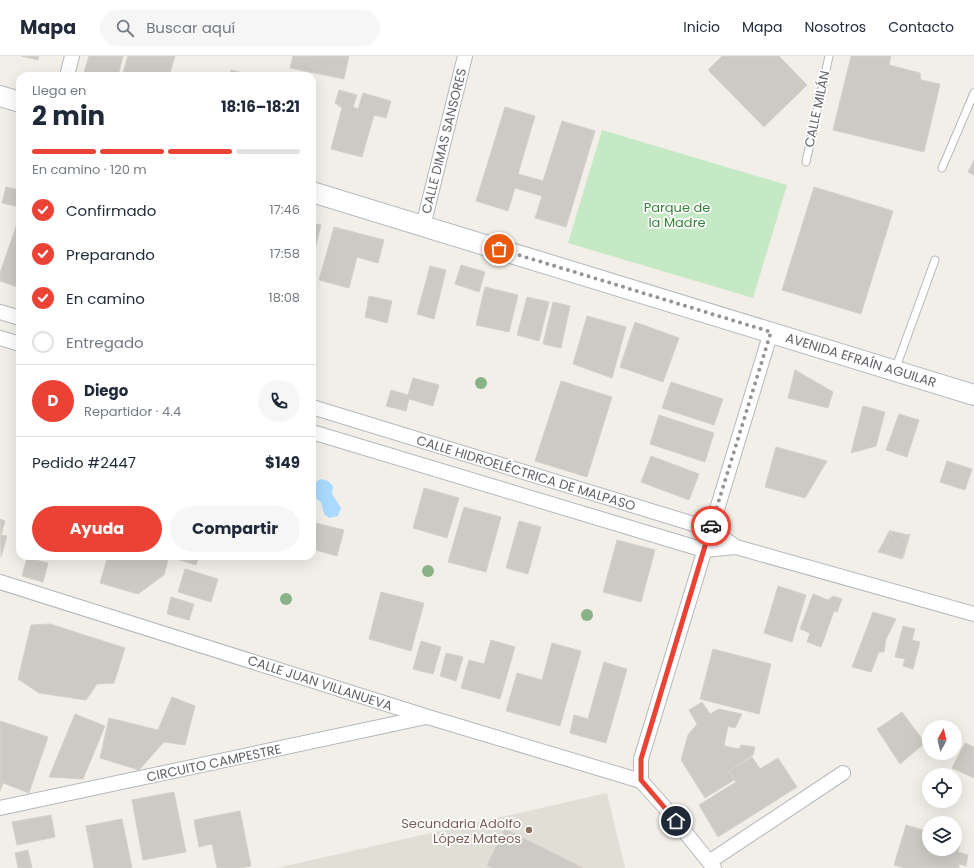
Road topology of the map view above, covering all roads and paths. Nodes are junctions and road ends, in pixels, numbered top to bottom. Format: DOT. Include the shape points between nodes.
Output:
graph roads {
  1 [pos="72,56"];
  2 [pos="465,56"];
  3 [pos="829,56"];
  4 [pos="68,72"];
  5 [pos="974,93"];
  6 [pos="0,96"];
  7 [pos="16,101"];
  8 [pos="806,162"];
  9 [pos="942,168"];
  10 [pos="316,193"];
  11 [pos="423,226"];
  12 [pos="935,260"];
  13 [pos="0,312"];
  14 [pos="16,317"];
  15 [pos="771,332"];
  16 [pos="0,338"];
  17 [pos="16,343"];
  18 [pos="895,371"];
  19 [pos="974,395"];
  20 [pos="316,408"];
  21 [pos="316,433"];
  22 [pos="710,530"];
  23 [pos="736,547"];
  24 [pos="704,550"];
  25 [pos="0,582"];
  26 [pos="974,614"];
  27 [pos="428,717"];
  28 [pos="843,773"];
  29 [pos="641,780"];
  30 [pos="0,808"];
  31 [pos="711,865"];
  1 -- 4 [label="street"];
  2 -- 11 [label="street, CALLE DIMAS SANSORES"];
  3 -- 8 [label="lane, CALLE MILÁN"];
  5 -- 9 [label="lane"];
  6 -- 7 [label="main road"];
  10 -- 11 [label="main road, AVENIDA EFRAÍN AGUILAR"];
  11 -- 15 [label="main road, AVENIDA EFRAÍN AGUILAR"];
  12 -- 18 [label="lane"];
  13 -- 14 [label="street"];
  15 -- 18 [label="main road, AVENIDA EFRAÍN AGUILAR"];
  15 -- 22 [label="street"];
  16 -- 17 [label="street"];
  18 -- 19 [label="main road, AVENIDA EFRAÍN AGUILAR"];
  20 -- 22 [label="street, CALLE HIDROELÉCTRICA DE MALPASO"];
  21 -- 24 [label="street, CALLE HIDROELÉCTRICA DE MALPASO"];
  22 -- 23 [label="street, CALLE HIDROELÉCTRICA DE MALPASO"];
  22 -- 24 [label="street"];
  23 -- 24 [label="street, CALLE HIDROELÉCTRICA DE MALPASO"];
  23 -- 26 [label="street, CALLE HIDROELÉCTRICA DE MALPASO"];
  24 -- 29 [label="street" via="641,759"];
  25 -- 27 [label="street, CALLE JUAN VILLANUEVA"];
  27 -- 29 [label="street, CALLE JUAN VILLANUEVA"];
  27 -- 30 [label="street, CIRCUITO CAMPESTRE"];
  28 -- 31 [label="street"];
  29 -- 31 [label="street"];
}
